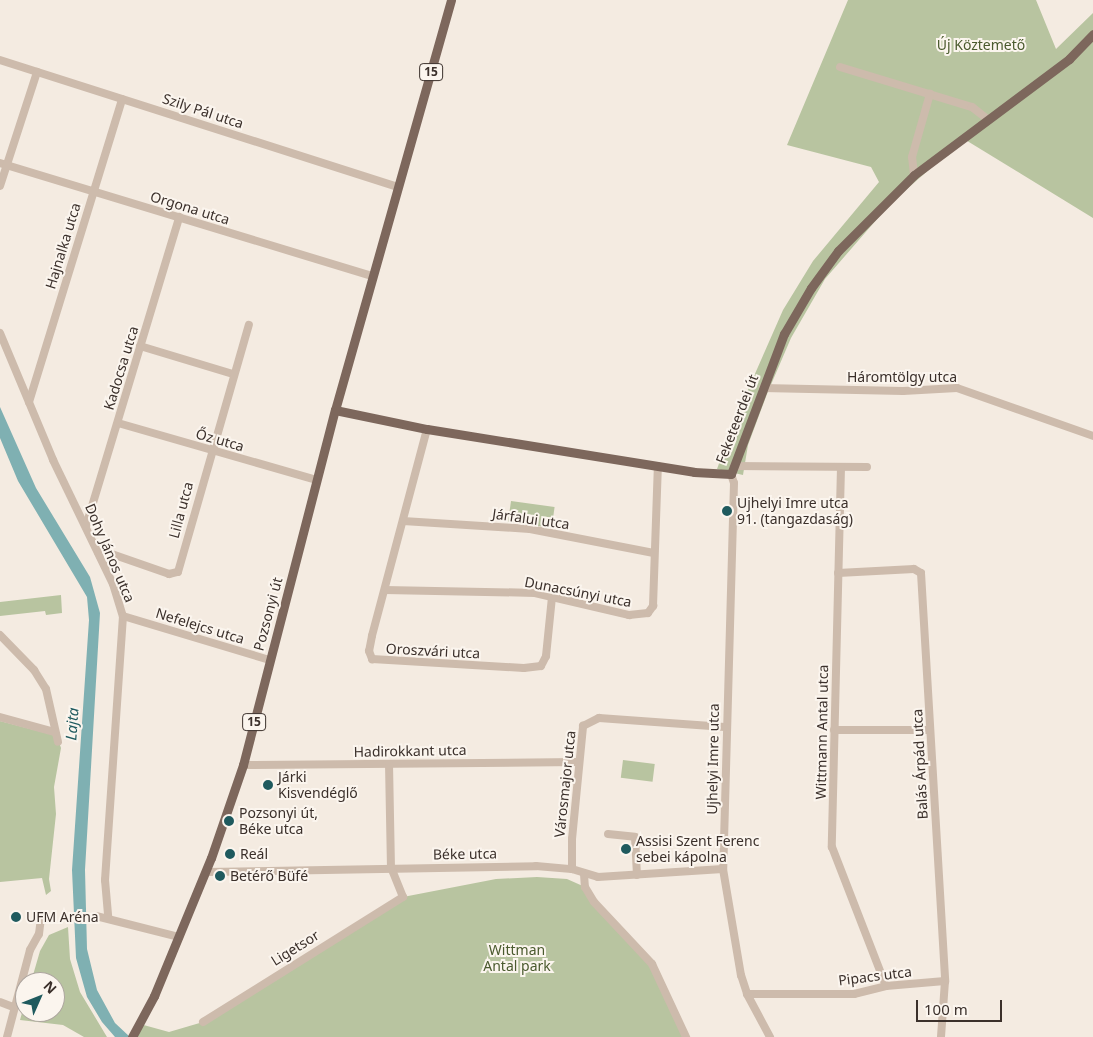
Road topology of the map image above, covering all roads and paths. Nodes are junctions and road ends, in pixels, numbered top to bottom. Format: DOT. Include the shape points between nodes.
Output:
graph roads {
  1 [pos="452,0"];
  2 [pos="1093,34"];
  3 [pos="0,60"];
  4 [pos="840,67"];
  5 [pos="37,72"];
  6 [pos="930,94"];
  7 [pos="122,99"];
  8 [pos="986,118"];
  9 [pos="3,164"];
  10 [pos="914,175"];
  11 [pos="0,186"];
  12 [pos="398,187"];
  13 [pos="93,192"];
  14 [pos="179,217"];
  15 [pos="373,276"];
  16 [pos="249,325"];
  17 [pos="0,333"];
  18 [pos="140,346"];
  19 [pos="233,374"];
  20 [pos="763,388"];
  21 [pos="29,402"];
  22 [pos="335,410"];
  23 [pos="118,423"];
  24 [pos="427,429"];
  25 [pos="1093,436"];
  26 [pos="211,450"];
  27 [pos="658,466"];
  28 [pos="841,467"];
  29 [pos="867,467"];
  30 [pos="732,470"];
  31 [pos="317,480"];
  32 [pos="403,521"];
  33 [pos="86,526"];
  34 [pos="98,552"];
  35 [pos="654,553"];
  36 [pos="838,573"];
  37 [pos="385,590"];
  38 [pos="552,597"];
  39 [pos="123,616"];
  40 [pos="0,635"];
  41 [pos="270,660"];
  42 [pos="0,717"];
  43 [pos="726,726"];
  44 [pos="834,730"];
  45 [pos="930,730"];
  46 [pos="54,732"];
  47 [pos="58,742"];
  48 [pos="578,762"];
  49 [pos="389,764"];
  50 [pos="243,765"];
  51 [pos="608,834"];
  52 [pos="391,868"];
  53 [pos="572,869"];
  54 [pos="723,869"];
  55 [pos="206,872"];
  56 [pos="584,874"];
  57 [pos="637,875"];
  58 [pos="96,916"];
  59 [pos="108,917"];
  60 [pos="41,918"];
  61 [pos="179,937"];
  62 [pos="945,981"];
  63 [pos="886,986"];
  64 [pos="747,994"];
  65 [pos="0,1002"];
  66 [pos="13,1007"];
  67 [pos="203,1022"];
  68 [pos="134,1035"];
  69 [pos="7,1037"];
  70 [pos="686,1037"];
  71 [pos="770,1037"];
  72 [pos="941,1037"];
  1 -- 12 [label="main road, 15"];
  2 -- 8 [label="main road, Feketeerdei út" via="1069,59"];
  3 -- 5 [label="street, Szily Pál utca"];
  4 -- 6 [label="street"];
  5 -- 7 [label="street, Szily Pál utca"];
  5 -- 9 [label="street"];
  6 -- 8 [label="street" via="976,108"];
  6 -- 10 [label="street" via="912,158"];
  7 -- 12 [label="street, Szily Pál utca"];
  7 -- 13 [label="street, Hajnalka utca"];
  8 -- 10 [label="main road, Feketeerdei út"];
  9 -- 11 [label="street"];
  9 -- 13 [label="street, Orgona utca"];
  10 -- 20 [label="main road, Feketeerdei út" via="870,215 825,268 793,317"];
  12 -- 15 [label="main road, Pozsonyi út / 15"];
  13 -- 14 [label="street, Orgona utca"];
  13 -- 21 [label="street, Hajnalka utca"];
  14 -- 15 [label="street, Orgona utca"];
  14 -- 18 [label="street, Kadocsa utca"];
  15 -- 22 [label="main road, Pozsonyi út / 15"];
  16 -- 19 [label="street, Lilla utca"];
  17 -- 21 [label="street, Dohy János utca"];
  18 -- 19 [label="street"];
  18 -- 23 [label="street, Kadocsa utca"];
  19 -- 26 [label="street, Lilla utca"];
  20 -- 25 [label="street, Háromtölgy utca" via="893,391 957,388"];
  20 -- 30 [label="main road, Feketeerdei út"];
  21 -- 33 [label="street, Dohy János utca"];
  22 -- 24 [label="main road, Feketeerdei út"];
  22 -- 31 [label="main road, Pozsonyi út / 15"];
  23 -- 26 [label="street, Őz utca"];
  23 -- 33 [label="street, Kadocsa utca"];
  24 -- 27 [label="main road, Feketeerdei út"];
  24 -- 32 [label="street, Oroszvári utca"];
  26 -- 31 [label="street, Őz utca"];
  26 -- 34 [label="street, Lilla utca" via="178,572 169,574"];
  27 -- 30 [label="main road, Feketeerdei út" via="724,476"];
  27 -- 35 [label="street, Dunacsúnyi utca"];
  28 -- 29 [label="street"];
  28 -- 30 [label="street"];
  28 -- 36 [label="street, Wittmann Antal utca"];
  30 -- 43 [label="street, Ujhelyi Imre utca"];
  31 -- 41 [label="main road, Pozsonyi út / 15"];
  32 -- 35 [label="street, Járfalui utca" via="530,528"];
  32 -- 37 [label="street, Oroszvári utca"];
  33 -- 34 [label="street, Dohy János utca"];
  34 -- 39 [label="street, Dohy János utca"];
  35 -- 38 [label="street, Dunacsúnyi utca" via="653,606 648,613 634,615"];
  36 -- 44 [label="street, Wittmann Antal utca"];
  36 -- 45 [label="street, Balás Árpád utca" via="914,569 920,572"];
  37 -- 38 [label="street, Dunacsúnyi utca" via="491,591"];
  37 -- 38 [label="street, Oroszvári utca" via="368,651 372,659 392,663 541,666 546,656"];
  39 -- 41 [label="street, Nefelejcs utca"];
  39 -- 59 [label="street, Dohy János utca" via="105,880"];
  40 -- 46 [label="street" via="34,670 46,689 53,711"];
  41 -- 50 [label="main road, Pozsonyi út / 15"];
  42 -- 46 [label="street"];
  43 -- 48 [label="street, Városmajor utca" via="599,718 584,726"];
  43 -- 54 [label="street, Ujhelyi Imre utca"];
  44 -- 45 [label="street"];
  44 -- 63 [label="street, Wittmann Antal utca" via="832,847"];
  45 -- 62 [label="street, Balás Árpád utca"];
  46 -- 47 [label="street"];
  48 -- 49 [label="street, Hadirokkant utca"];
  48 -- 53 [label="street, Városmajor utca"];
  49 -- 50 [label="street, Hadirokkant utca"];
  49 -- 52 [label="street"];
  50 -- 55 [label="main road, Pozsonyi út / 15"];
  51 -- 57 [label="street" via="635,837"];
  52 -- 53 [label="street, Béke utca" via="536,866"];
  52 -- 55 [label="street, Béke utca"];
  52 -- 67 [label="street, Ligetsor" via="403,897"];
  53 -- 56 [label="street, Béke utca"];
  54 -- 57 [label="street, Béke utca"];
  54 -- 64 [label="street, Ujhelyi Imre utca"];
  55 -- 61 [label="main road, Pozsonyi út / 15"];
  56 -- 57 [label="street, Béke utca" via="598,877"];
  56 -- 70 [label="street" via="585,887 594,902 652,964"];
  58 -- 59 [label="street"];
  59 -- 61 [label="street"];
  60 -- 66 [label="street" via="39,934 30,950"];
  61 -- 68 [label="main road, Pozsonyi út / 15"];
  62 -- 63 [label="street, Pipacs utca"];
  62 -- 72 [label="street, Balás Árpád utca"];
  63 -- 64 [label="street, Pipacs utca" via="854,994"];
  64 -- 71 [label="street, Ujhelyi Imre utca"];
  65 -- 66 [label="street"];
  66 -- 69 [label="street"];
}
